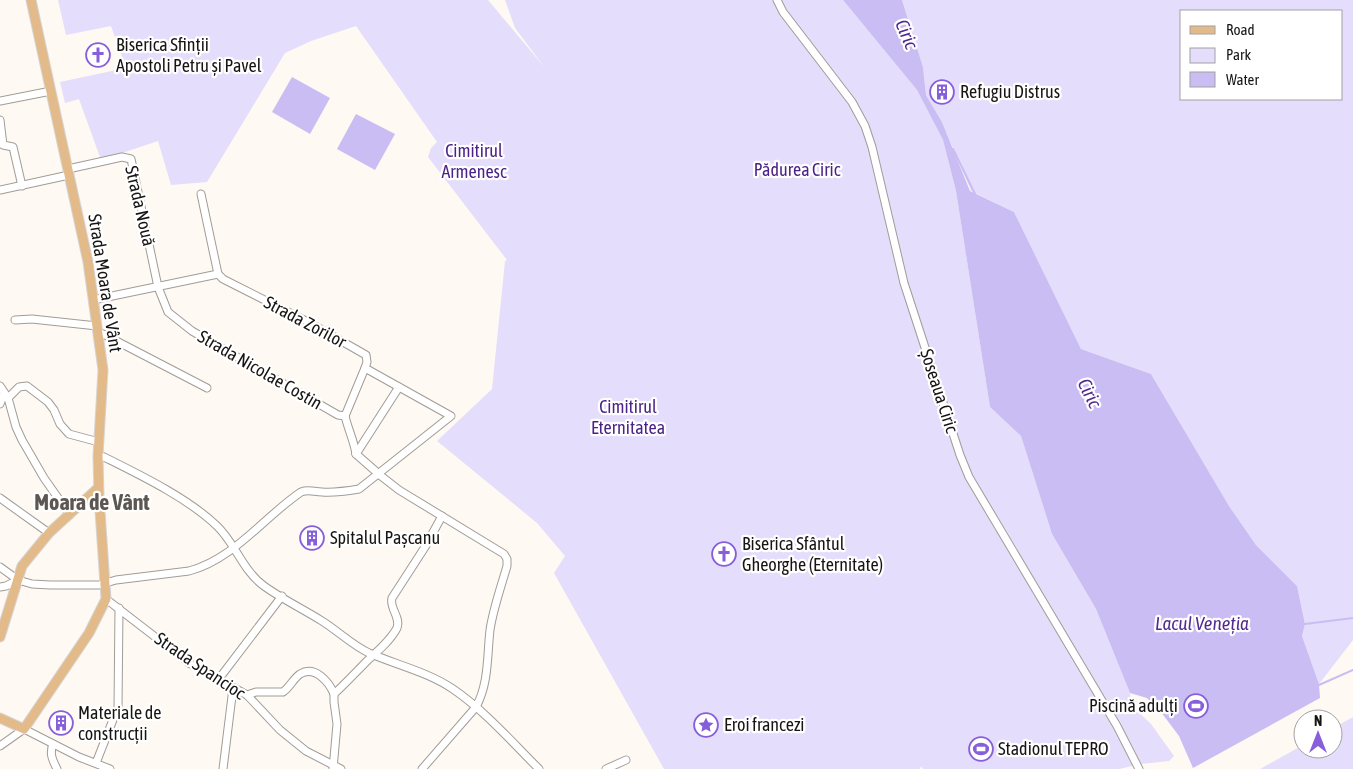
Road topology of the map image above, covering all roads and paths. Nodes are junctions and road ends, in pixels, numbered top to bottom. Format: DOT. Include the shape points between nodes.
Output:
graph roads {
  1 [pos="31,0"];
  2 [pos="777,0"];
  3 [pos="51,91"];
  4 [pos="0,101"];
  5 [pos="0,120"];
  6 [pos="69,172"];
  7 [pos="22,186"];
  8 [pos="0,190"];
  9 [pos="201,194"];
  10 [pos="218,274"];
  11 [pos="158,287"];
  12 [pos="94,300"];
  13 [pos="15,320"];
  14 [pos="98,329"];
  15 [pos="365,368"];
  16 [pos="399,387"];
  17 [pos="207,388"];
  18 [pos="4,392"];
  19 [pos="0,404"];
  20 [pos="345,416"];
  21 [pos="99,442"];
  22 [pos="356,454"];
  23 [pos="98,456"];
  24 [pos="378,474"];
  25 [pos="98,488"];
  26 [pos="0,498"];
  27 [pos="70,515"];
  28 [pos="442,516"];
  29 [pos="50,533"];
  30 [pos="233,547"];
  31 [pos="0,567"];
  32 [pos="106,579"];
  33 [pos="18,580"];
  34 [pos="0,587"];
  35 [pos="282,596"];
  36 [pos="106,599"];
  37 [pos="119,608"];
  38 [pos="0,636"];
  39 [pos="376,655"];
  40 [pos="218,680"];
  41 [pos="233,688"];
  42 [pos="334,694"];
  43 [pos="247,695"];
  44 [pos="476,706"];
  45 [pos="0,718"];
  46 [pos="24,729"];
  47 [pos="53,744"];
  48 [pos="0,746"];
  49 [pos="626,760"];
  50 [pos="96,763"];
  51 [pos="332,767"];
  52 [pos="57,769"];
  53 [pos="110,769"];
  54 [pos="223,769"];
  55 [pos="341,769"];
  56 [pos="422,769"];
  57 [pos="539,769"];
  58 [pos="606,769"];
  59 [pos="1139,769"];
  1 -- 3 [label="main road, Strada Moara de Vânt"];
  2 -- 59 [label="street, Șoseaua Ciric" via="788,20 852,102 865,126 904,283 968,477 1117,726"];
  3 -- 4 [label="street"];
  3 -- 6 [label="main road, Strada Moara de Vânt"];
  5 -- 7 [label="street" via="3,145 13,147"];
  6 -- 7 [label="street"];
  6 -- 11 [label="street, Strada Nouă" via="122,157 130,158"];
  6 -- 12 [label="main road, Strada Moara de Vânt"];
  7 -- 8 [label="street"];
  9 -- 10 [label="street"];
  10 -- 11 [label="street"];
  10 -- 15 [label="street, Strada Zorilor" via="366,355"];
  11 -- 12 [label="street"];
  11 -- 20 [label="street, Strada Nicolae Costin" via="168,312 192,331 338,415"];
  12 -- 14 [label="main road, Strada Moara de Vânt"];
  13 -- 14 [label="street" via="32,319"];
  14 -- 17 [label="street"];
  14 -- 21 [label="main road, Strada Moara de Vânt" via="103,370"];
  15 -- 16 [label="street"];
  15 -- 20 [label="street"];
  16 -- 22 [label="street"];
  16 -- 24 [label="street" via="451,416"];
  18 -- 19 [label="street"];
  18 -- 21 [label="street" via="27,386 48,402 69,434"];
  18 -- 27 [label="street" via="22,440"];
  20 -- 22 [label="street"];
  21 -- 23 [label="main road, Strada Moara de Vânt"];
  22 -- 24 [label="street"];
  23 -- 25 [label="main road, Strada Moara de Vânt"];
  23 -- 30 [label="street" via="142,476 191,506 218,527"];
  24 -- 28 [label="street"];
  24 -- 30 [label="street" via="359,488 301,492"];
  25 -- 27 [label="main road"];
  25 -- 32 [label="main road, Strada Moara de Vânt"];
  26 -- 29 [label="street"];
  27 -- 29 [label="main road"];
  28 -- 39 [label="street" via="426,548 392,598 397,628"];
  28 -- 44 [label="street" via="504,554 507,559 490,630 484,688"];
  29 -- 33 [label="main road" via="22,566"];
  30 -- 32 [label="street" via="195,570"];
  30 -- 35 [label="street" via="263,586"];
  31 -- 33 [label="street"];
  32 -- 33 [label="street" via="99,585 32,584"];
  32 -- 36 [label="main road, Strada Moara de Vânt"];
  33 -- 34 [label="street"];
  33 -- 38 [label="main road"];
  35 -- 39 [label="street" via="347,640"];
  35 -- 40 [label="street"];
  36 -- 37 [label="street, Strada Spancioc"];
  36 -- 46 [label="main road" via="88,633"];
  37 -- 40 [label="street, Strada Spancioc" via="181,657"];
  37 -- 50 [label="street" via="118,707"];
  39 -- 42 [label="street"];
  39 -- 44 [label="street" via="425,675"];
  40 -- 41 [label="street, Strada Spancioc"];
  41 -- 43 [label="street, Strada Spancioc"];
  41 -- 54 [label="street"];
  42 -- 43 [label="street" via="321,676 309,672 300,674 283,692"];
  42 -- 51 [label="street" via="337,724"];
  43 -- 51 [label="street, Strada Spancioc" via="286,736"];
  44 -- 56 [label="street"];
  44 -- 57 [label="street"];
  45 -- 46 [label="main road"];
  46 -- 47 [label="street"];
  46 -- 48 [label="street"];
  47 -- 50 [label="street"];
  47 -- 52 [label="street" via="51,758"];
  49 -- 58 [label="street"];
  50 -- 53 [label="street"];
  51 -- 55 [label="street, Strada Spancioc"];
}
